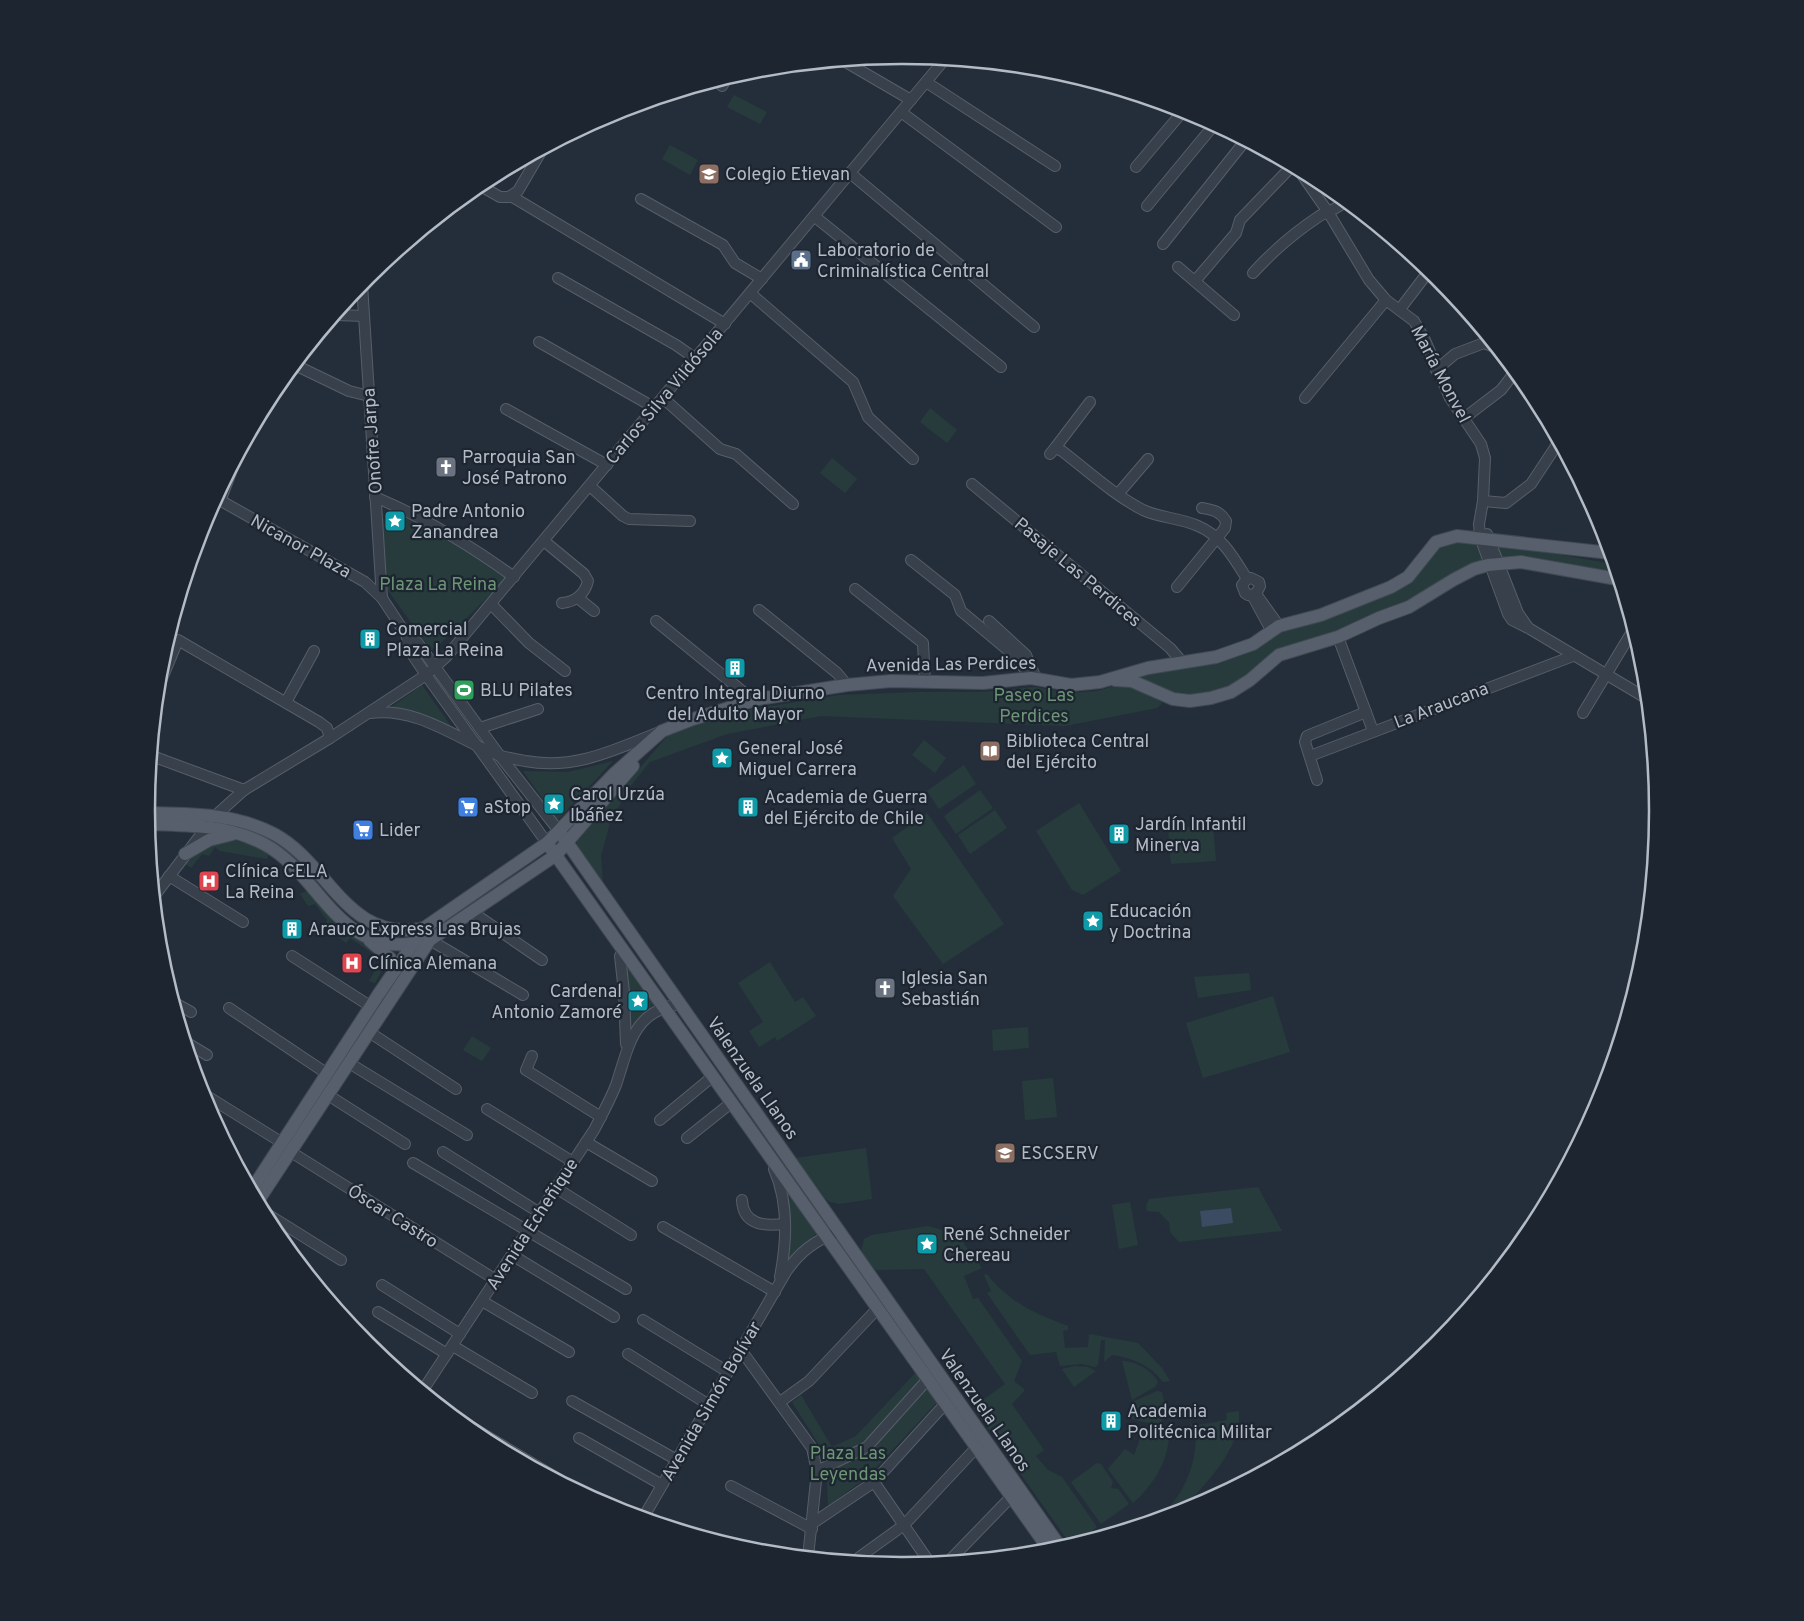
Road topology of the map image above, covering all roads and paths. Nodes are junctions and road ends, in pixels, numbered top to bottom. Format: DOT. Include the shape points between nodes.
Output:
graph roads {
  1 [pos="851,65"];
  2 [pos="940,65"];
  3 [pos="926,82"];
  4 [pos="911,100"];
  5 [pos="901,112"];
  6 [pos="1178,117"];
  7 [pos="1209,131"];
  8 [pos="1241,146"];
  9 [pos="536,160"];
  10 [pos="1054,166"];
  11 [pos="1136,167"];
  12 [pos="1287,171"];
  13 [pos="850,173"];
  14 [pos="1314,188"];
  15 [pos="487,190"];
  16 [pos="510,197"];
  17 [pos="641,199"];
  18 [pos="1339,205"];
  19 [pos="1147,206"];
  20 [pos="1328,212"];
  21 [pos="814,216"];
  22 [pos="1056,227"];
  23 [pos="1163,244"];
  24 [pos="1178,267"];
  25 [pos="1253,273"];
  26 [pos="1424,277"];
  27 [pos="558,278"];
  28 [pos="762,279"];
  29 [pos="1195,281"];
  30 [pos="750,293"];
  31 [pos="363,294"];
  32 [pos="1386,300"];
  33 [pos="1400,309"];
  34 [pos="1234,314"];
  35 [pos="344,315"];
  36 [pos="364,316"];
  37 [pos="725,324"];
  38 [pos="1034,327"];
  39 [pos="539,342"];
  40 [pos="1484,344"];
  41 [pos="696,359"];
  42 [pos="1001,367"];
  43 [pos="301,368"];
  44 [pos="1436,370"];
  45 [pos="1510,378"];
  46 [pos="369,396"];
  47 [pos="663,398"];
  48 [pos="1305,398"];
  49 [pos="1090,402"];
  50 [pos="655,408"];
  51 [pos="506,410"];
  52 [pos="1463,419"];
  53 [pos="1555,448"];
  54 [pos="913,459"];
  55 [pos="1148,459"];
  56 [pos="607,465"];
  57 [pos="972,484"];
  58 [pos="590,486"];
  59 [pos="1118,494"];
  60 [pos="375,497"];
  61 [pos="1483,501"];
  62 [pos="222,502"];
  63 [pos="793,504"];
  64 [pos="1202,508"];
  65 [pos="690,521"];
  66 [pos="1485,538"];
  67 [pos="1218,539"];
  68 [pos="544,541"];
  69 [pos="1601,549"];
  70 [pos="911,560"];
  71 [pos="1493,564"];
  72 [pos="514,577"];
  73 [pos="1611,578"];
  74 [pos="1177,587"];
  75 [pos="855,589"];
  76 [pos="382,598"];
  77 [pos="578,598"];
  78 [pos="562,603"];
  79 [pos="491,604"];
  80 [pos="759,610"];
  81 [pos="594,611"];
  82 [pos="988,620"];
  83 [pos="656,621"];
  84 [pos="1275,628"];
  85 [pos="407,636"];
  86 [pos="1338,637"];
  87 [pos="1628,638"];
  88 [pos="314,651"];
  89 [pos="173,654"];
  90 [pos="1573,656"];
  91 [pos="1182,662"];
  92 [pos="436,667"];
  93 [pos="1148,668"];
  94 [pos="565,671"];
  95 [pos="1606,674"];
  96 [pos="426,675"];
  97 [pos="1034,679"];
  98 [pos="925,682"];
  99 [pos="1100,682"];
  100 [pos="847,684"];
  101 [pos="1143,686"];
  102 [pos="1639,694"];
  103 [pos="753,700"];
  104 [pos="286,702"];
  105 [pos="538,709"];
  106 [pos="1366,712"];
  107 [pos="1583,713"];
  108 [pos="366,714"];
  109 [pos="480,728"];
  110 [pos="662,731"];
  111 [pos="1373,731"];
  112 [pos="330,738"];
  113 [pos="477,746"];
  114 [pos="500,756"];
  115 [pos="1310,756"];
  116 [pos="157,758"];
  117 [pos="1317,780"];
  118 [pos="244,790"];
  119 [pos="155,813"];
  120 [pos="215,816"];
  121 [pos="156,824"];
  122 [pos="206,827"];
  123 [pos="559,831"];
  124 [pos="239,834"];
  125 [pos="567,842"];
  126 [pos="547,843"];
  127 [pos="185,854"];
  128 [pos="556,855"];
  129 [pos="169,876"];
  130 [pos="160,888"];
  131 [pos="472,912"];
  132 [pos="244,922"];
  133 [pos="424,928"];
  134 [pos="356,931"];
  135 [pos="430,940"];
  136 [pos="413,944"];
  137 [pos="624,951"];
  138 [pos="292,956"];
  139 [pos="542,960"];
  140 [pos="395,970"];
  141 [pos="523,995"];
  142 [pos="680,1004"];
  143 [pos="182,1006"];
  144 [pos="370,1006"];
  145 [pos="663,1007"];
  146 [pos="229,1008"];
  147 [pos="191,1012"];
  148 [pos="369,1032"];
  149 [pos="194,1048"];
  150 [pos="626,1050"];
  151 [pos="207,1056"];
  152 [pos="532,1056"];
  153 [pos="349,1063"];
  154 [pos="326,1073"];
  155 [pos="712,1077"];
  156 [pos="456,1089"];
  157 [pos="328,1095"];
  158 [pos="214,1102"];
  159 [pos="731,1103"];
  160 [pos="487,1109"];
  161 [pos="601,1117"];
  162 [pos="660,1120"];
  163 [pos="467,1135"];
  164 [pos="687,1138"];
  165 [pos="281,1142"];
  166 [pos="586,1142"];
  167 [pos="405,1144"];
  168 [pos="763,1149"];
  169 [pos="291,1152"];
  170 [pos="443,1152"];
  171 [pos="573,1162"];
  172 [pos="413,1163"];
  173 [pos="652,1181"];
  174 [pos="255,1184"];
  175 [pos="556,1188"];
  176 [pos="262,1195"];
  177 [pos="742,1200"];
  178 [pos="540,1212"];
  179 [pos="278,1221"];
  180 [pos="785,1224"];
  181 [pos="663,1227"];
  182 [pos="528,1230"];
  183 [pos="840,1233"];
  184 [pos="631,1234"];
  185 [pos="826,1237"];
  186 [pos="512,1255"];
  187 [pos="341,1260"];
  188 [pos="496,1280"];
  189 [pos="382,1285"];
  190 [pos="777,1287"];
  191 [pos="626,1289"];
  192 [pos="482,1301"];
  193 [pos="878,1308"];
  194 [pos="378,1312"];
  195 [pos="614,1317"];
  196 [pos="644,1320"];
  197 [pos="460,1334"];
  198 [pos="450,1350"];
  199 [pos="741,1350"];
  200 [pos="569,1352"];
  201 [pos="628,1354"];
  202 [pos="728,1372"];
  203 [pos="928,1379"];
  204 [pos="425,1385"];
  205 [pos="532,1393"];
  206 [pos="572,1401"];
  207 [pos="780,1402"];
  208 [pos="945,1404"];
  209 [pos="709,1405"];
  210 [pos="579,1438"];
  211 [pos="976,1448"];
  212 [pos="677,1460"];
  213 [pos="817,1471"];
  214 [pos="874,1482"];
  215 [pos="662,1485"];
  216 [pos="731,1486"];
  217 [pos="1011,1497"];
  218 [pos="646,1512"];
  219 [pos="904,1525"];
  220 [pos="813,1526"];
  221 [pos="1056,1541"];
  222 [pos="1045,1544"];
  223 [pos="809,1551"];
  224 [pos="861,1556"];
  225 [pos="954,1556"];
  226 [pos="926,1557"];
  1 -- 4 [label="street"];
  2 -- 3 [label="street, Carlos Silva Vildósola"];
  3 -- 4 [label="street, Carlos Silva Vildósola"];
  3 -- 10 [label="street"];
  4 -- 5 [label="street, Carlos Silva Vildósola"];
  5 -- 13 [label="street, Carlos Silva Vildósola"];
  5 -- 22 [label="street"];
  6 -- 11 [label="street"];
  7 -- 19 [label="street"];
  8 -- 23 [label="street"];
  9 -- 16 [label="street" via="518,190"];
  12 -- 29 [label="street" via="1240,220 1236,233"];
  13 -- 21 [label="street, Carlos Silva Vildósola"];
  13 -- 38 [label="street"];
  14 -- 20 [label="street, María Monvel"];
  15 -- 16 [label="street" via="500,197"];
  16 -- 37 [label="street"];
  17 -- 28 [label="street" via="723,245 735,263"];
  18 -- 20 [label="street"];
  20 -- 25 [label="street" via="1277,247"];
  20 -- 32 [label="street, María Monvel" via="1369,280"];
  21 -- 28 [label="street, Carlos Silva Vildósola"];
  21 -- 42 [label="street"];
  24 -- 29 [label="street"];
  26 -- 33 [label="street"];
  27 -- 41 [label="street"];
  28 -- 30 [label="street, Carlos Silva Vildósola"];
  29 -- 34 [label="street"];
  30 -- 37 [label="street, Carlos Silva Vildósola"];
  30 -- 54 [label="street" via="853,382 868,417"];
  31 -- 36 [label="street, Onofre Jarpa"];
  32 -- 33 [label="street, María Monvel"];
  32 -- 48 [label="street"];
  33 -- 44 [label="street, María Monvel" via="1424,338"];
  35 -- 36 [label="street"];
  36 -- 46 [label="street, Onofre Jarpa"];
  37 -- 41 [label="street, Carlos Silva Vildósola"];
  39 -- 50 [label="street"];
  40 -- 44 [label="street" via="1455,354"];
  41 -- 47 [label="street, Carlos Silva Vildósola"];
  43 -- 46 [label="street"];
  44 -- 52 [label="street, María Monvel"];
  45 -- 52 [label="street" via="1501,390"];
  46 -- 60 [label="street, Onofre Jarpa"];
  47 -- 50 [label="street, Carlos Silva Vildósola"];
  47 -- 63 [label="street" via="720,449 736,454"];
  49 -- 59 [label="street" via="1052,451"];
  50 -- 56 [label="street, Carlos Silva Vildósola"];
  51 -- 56 [label="street"];
  52 -- 61 [label="street, María Monvel" via="1481,444 1485,458"];
  53 -- 61 [label="street" via="1531,484 1506,503"];
  55 -- 59 [label="street"];
  56 -- 58 [label="street, Carlos Silva Vildósola"];
  57 -- 91 [label="street, Pasaje Las Perdices" via="1170,648"];
  58 -- 65 [label="street" via="629,519"];
  58 -- 68 [label="street, Carlos Silva Vildósola"];
  59 -- 67 [label="street" via="1145,511 1199,526"];
  60 -- 72 [label="street" via="464,541"];
  60 -- 76 [label="street, Onofre Jarpa"];
  61 -- 66 [label="street, María Monvel" via="1479,524"];
  62 -- 76 [label="street, Nicanor Plaza" via="365,582"];
  64 -- 67 [label="street" via="1214,510 1226,521"];
  66 -- 69 [label="main road, Avenida Las Perdices"];
  66 -- 71 [label="street, María Monvel"];
  66 -- 84 [label="main road, Avenida Las Perdices" via="1457,536 1442,539 1431,547 1408,577 1391,587 1321,615"];
  67 -- 74 [label="street"];
  67 -- 84 [label="street" via="1247,579 1259,582 1254,595"];
  68 -- 72 [label="street, Carlos Silva Vildósola"];
  68 -- 77 [label="street" via="587,577 587,585"];
  70 -- 97 [label="street" via="956,595 961,611 1016,657"];
  71 -- 73 [label="main road" via="1522,562"];
  71 -- 86 [label="main road" via="1474,569 1418,604"];
  71 -- 90 [label="street, María Monvel" via="1512,620"];
  72 -- 79 [label="street, Carlos Silva Vildósola"];
  75 -- 98 [label="street" via="922,643"];
  76 -- 85 [label="street, Valenzuela Llanos"];
  77 -- 78 [label="street"];
  77 -- 81 [label="street"];
  79 -- 92 [label="street, Carlos Silva Vildósola"];
  79 -- 94 [label="street" via="529,643"];
  80 -- 100 [label="street" via="837,672"];
  82 -- 97 [label="street" via="1026,655"];
  83 -- 103 [label="street"];
  84 -- 91 [label="main road, Avenida Las Perdices" via="1241,650"];
  85 -- 92 [label="street, Valenzuela Llanos" via="417,642"];
  85 -- 96 [label="street, Valenzuela Llanos" via="408,648"];
  86 -- 101 [label="main road" via="1279,655 1250,680 1231,692 1212,698 1173,699"];
  86 -- 106 [label="street"];
  87 -- 95 [label="street"];
  88 -- 104 [label="street"];
  89 -- 104 [label="street" via="178,640"];
  90 -- 95 [label="street, María Monvel"];
  90 -- 111 [label="street, La Araucana"];
  91 -- 93 [label="main road, Avenida Las Perdices"];
  92 -- 96 [label="street, Carlos Silva Vildósola"];
  92 -- 109 [label="street, Valenzuela Llanos"];
  93 -- 99 [label="main road, Avenida Las Perdices"];
  93 -- 101 [label="main road" via="1140,680"];
  95 -- 102 [label="street, María Monvel"];
  95 -- 107 [label="street"];
  96 -- 108 [label="street, Carlos Silva Vildósola"];
  96 -- 113 [label="street, Valenzuela Llanos"];
  97 -- 98 [label="main road, Avenida Las Perdices" via="983,683"];
  97 -- 99 [label="main road, Avenida Las Perdices" via="1071,684"];
  98 -- 100 [label="main road, Avenida Las Perdices"];
  99 -- 101 [label="main road" via="1125,680"];
  100 -- 103 [label="main road, Avenida Las Perdices"];
  103 -- 110 [label="main road, Avenida Las Perdices"];
  104 -- 112 [label="street" via="327,728"];
  105 -- 109 [label="street"];
  106 -- 111 [label="street"];
  106 -- 115 [label="street, La Araucana" via="1309,734 1305,742"];
  108 -- 112 [label="street, Carlos Silva Vildósola"];
  108 -- 113 [label="street, Carlos Silva Vildósola" via="392,711 408,714"];
  109 -- 114 [label="street, Valenzuela Llanos"];
  110 -- 114 [label="street, Avenida Las Perdices" via="600,756 569,763 547,764"];
  110 -- 123 [label="main road" via="615,773"];
  110 -- 125 [label="main road"];
  111 -- 115 [label="street, La Araucana"];
  112 -- 118 [label="street, Carlos Silva Vildósola"];
  113 -- 114 [label="street, Avenida Las Perdices"];
  113 -- 126 [label="street, Valenzuela Llanos"];
  114 -- 123 [label="street, Valenzuela Llanos"];
  115 -- 117 [label="street, La Araucana"];
  116 -- 118 [label="street"];
  118 -- 120 [label="street, Carlos Silva Vildósola"];
  119 -- 120 [label="main road"];
  120 -- 122 [label="street, Carlos Silva Vildósola"];
  120 -- 133 [label="main road" via="252,824 288,842 311,862 347,906 371,922 394,930"];
  121 -- 122 [label="main road"];
  122 -- 124 [label="main road"];
  122 -- 127 [label="street, Carlos Silva Vildósola"];
  123 -- 125 [label="main road, Valenzuela Llanos"];
  123 -- 126 [label="main road"];
  124 -- 127 [label="main road" via="209,840"];
  124 -- 134 [label="main road" via="282,856 305,878 335,916"];
  125 -- 128 [label="main road"];
  125 -- 142 [label="main road, Valenzuela Llanos"];
  126 -- 128 [label="main road, Valenzuela Llanos"];
  126 -- 133 [label="main road"];
  127 -- 129 [label="street, Carlos Silva Vildósola"];
  128 -- 131 [label="main road"];
  128 -- 137 [label="main road, Valenzuela Llanos"];
  129 -- 130 [label="street, Carlos Silva Vildósola"];
  129 -- 132 [label="street"];
  131 -- 135 [label="main road"];
  131 -- 139 [label="street"];
  133 -- 135 [label="main road"];
  133 -- 136 [label="main road"];
  134 -- 136 [label="main road" via="388,943"];
  134 -- 140 [label="main road" via="385,952"];
  135 -- 136 [label="main road"];
  135 -- 141 [label="street"];
  135 -- 148 [label="main road"];
  136 -- 140 [label="main road"];
  137 -- 145 [label="main road, Valenzuela Llanos"];
  137 -- 150 [label="street, Avenida Echeñique" via="620,956"];
  138 -- 144 [label="street"];
  140 -- 144 [label="main road"];
  142 -- 145 [label="street, Avenida Echeñique"];
  142 -- 183 [label="main road, Valenzuela Llanos"];
  143 -- 147 [label="street"];
  144 -- 154 [label="main road"];
  145 -- 150 [label="street, Avenida Echeñique" via="632,1034"];
  145 -- 155 [label="main road, Valenzuela Llanos"];
  146 -- 154 [label="street"];
  148 -- 153 [label="main road"];
  148 -- 156 [label="street"];
  149 -- 151 [label="street"];
  150 -- 161 [label="street, Avenida Echeñique" via="616,1084"];
  152 -- 161 [label="street" via="526,1070"];
  153 -- 157 [label="main road"];
  153 -- 163 [label="street"];
  154 -- 165 [label="main road"];
  155 -- 159 [label="main road, Valenzuela Llanos"];
  155 -- 162 [label="street"];
  157 -- 167 [label="street"];
  157 -- 169 [label="main road"];
  158 -- 165 [label="street"];
  159 -- 164 [label="street"];
  159 -- 168 [label="main road, Valenzuela Llanos"];
  160 -- 171 [label="street"];
  161 -- 166 [label="street, Avenida Echeñique"];
  165 -- 174 [label="main road"];
  166 -- 171 [label="street, Avenida Echeñique"];
  166 -- 173 [label="street"];
  168 -- 180 [label="street, Avenida Simón Bolívar" via="780,1184"];
  168 -- 185 [label="main road, Valenzuela Llanos"];
  169 -- 176 [label="main road"];
  169 -- 188 [label="street, Óscar Castro"];
  170 -- 178 [label="street"];
  171 -- 175 [label="street, Avenida Echeñique"];
  172 -- 182 [label="street"];
  175 -- 178 [label="street, Avenida Echeñique"];
  175 -- 184 [label="street"];
  177 -- 180 [label="street" via="745,1213 754,1222 764,1226"];
  178 -- 182 [label="street, Avenida Echeñique"];
  179 -- 187 [label="street"];
  180 -- 190 [label="street, Avenida Simón Bolívar"];
  181 -- 190 [label="street"];
  182 -- 186 [label="street, Avenida Echeñique"];
  182 -- 191 [label="street"];
  183 -- 185 [label="street, Avenida Simón Bolívar"];
  183 -- 221 [label="main road, Valenzuela Llanos"];
  185 -- 190 [label="street, Avenida Simón Bolívar" via="803,1251"];
  185 -- 193 [label="main road, Valenzuela Llanos"];
  186 -- 188 [label="street, Avenida Echeñique"];
  186 -- 195 [label="street"];
  188 -- 192 [label="street, Avenida Echeñique"];
  189 -- 197 [label="street"];
  190 -- 199 [label="street, Avenida Simón Bolívar"];
  192 -- 197 [label="street, Avenida Echeñique"];
  192 -- 200 [label="street"];
  193 -- 203 [label="main road, Valenzuela Llanos"];
  193 -- 207 [label="street" via="810,1382"];
  194 -- 198 [label="street"];
  196 -- 202 [label="street"];
  197 -- 198 [label="street, Avenida Echeñique"];
  198 -- 204 [label="street, Avenida Echeñique"];
  198 -- 205 [label="street"];
  199 -- 202 [label="street, Avenida Simón Bolívar"];
  199 -- 207 [label="street"];
  201 -- 209 [label="street"];
  202 -- 209 [label="street, Avenida Simón Bolívar"];
  203 -- 208 [label="main road, Valenzuela Llanos"];
  203 -- 213 [label="street" via="867,1447"];
  206 -- 212 [label="street"];
  207 -- 213 [label="street" via="812,1448"];
  208 -- 211 [label="main road, Valenzuela Llanos"];
  208 -- 214 [label="street"];
  209 -- 212 [label="street, Avenida Simón Bolívar"];
  210 -- 215 [label="street"];
  211 -- 217 [label="main road, Valenzuela Llanos"];
  211 -- 219 [label="street"];
  212 -- 215 [label="street, Avenida Simón Bolívar"];
  213 -- 220 [label="street"];
  214 -- 219 [label="street"];
  214 -- 220 [label="street"];
  215 -- 218 [label="street, Avenida Simón Bolívar"];
  216 -- 220 [label="street"];
  217 -- 222 [label="main road, Valenzuela Llanos"];
  217 -- 225 [label="street"];
  219 -- 224 [label="street"];
  219 -- 226 [label="street"];
  220 -- 223 [label="street"];
}
